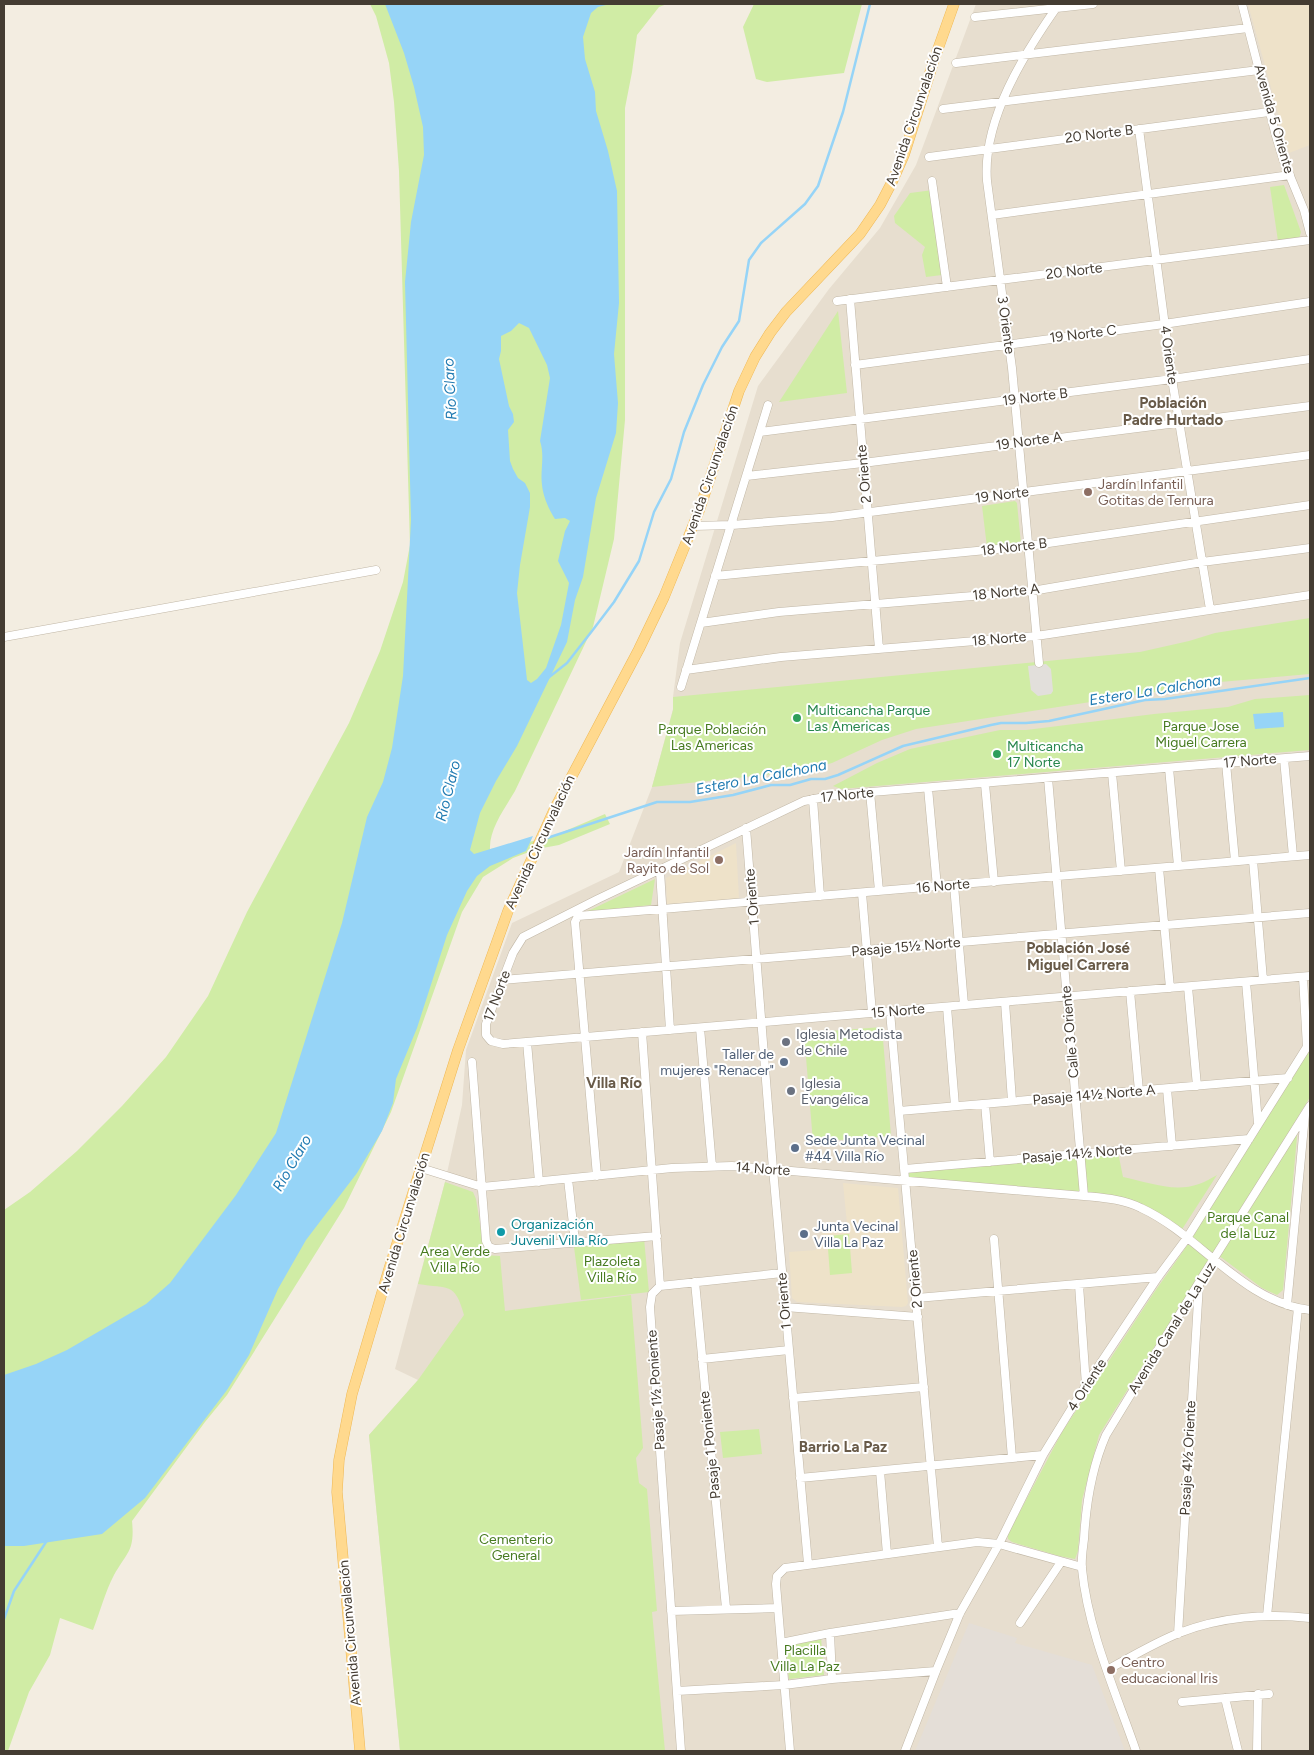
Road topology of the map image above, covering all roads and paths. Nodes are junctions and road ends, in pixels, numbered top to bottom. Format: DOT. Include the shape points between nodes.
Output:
graph roads {
  1 [pos="954,4"];
  2 [pos="1093,4"];
  3 [pos="1242,4"];
  4 [pos="1057,6"];
  5 [pos="975,17"];
  6 [pos="1248,28"];
  7 [pos="1026,56"];
  8 [pos="956,63"];
  9 [pos="1259,70"];
  10 [pos="1003,102"];
  11 [pos="943,109"];
  12 [pos="1269,112"];
  13 [pos="1138,129"];
  14 [pos="988,148"];
  15 [pos="929,156"];
  16 [pos="1290,176"];
  17 [pos="932,181"];
  18 [pos="1147,195"];
  19 [pos="992,215"];
  20 [pos="1310,233"];
  21 [pos="1310,240"];
  22 [pos="1156,260"];
  23 [pos="1000,280"];
  24 [pos="947,287"];
  25 [pos="850,299"];
  26 [pos="837,301"];
  27 [pos="1310,302"];
  28 [pos="1164,324"];
  29 [pos="1009,344"];
  30 [pos="1310,360"];
  31 [pos="855,365"];
  32 [pos="1172,379"];
  33 [pos="1015,399"];
  34 [pos="768,405"];
  35 [pos="1310,406"];
  36 [pos="860,419"];
  37 [pos="1179,422"];
  38 [pos="760,432"];
  39 [pos="1019,443"];
  40 [pos="1310,455"];
  41 [pos="863,463"];
  42 [pos="1187,471"];
  43 [pos="747,476"];
  44 [pos="1023,492"];
  45 [pos="1310,505"];
  46 [pos="868,512"];
  47 [pos="1196,522"];
  48 [pos="732,525"];
  49 [pos="694,526"];
  50 [pos="1028,546"];
  51 [pos="1310,548"];
  52 [pos="871,562"];
  53 [pos="1202,562"];
  54 [pos="376,570"];
  55 [pos="715,576"];
  56 [pos="1032,591"];
  57 [pos="1310,595"];
  58 [pos="875,604"];
  59 [pos="1210,609"];
  60 [pos="701,623"];
  61 [pos="4,636"];
  62 [pos="1036,636"];
  63 [pos="879,649"];
  64 [pos="1038,663"];
  65 [pos="686,670"];
  66 [pos="681,687"];
  67 [pos="1310,756"];
  68 [pos="1284,759"];
  69 [pos="1226,763"];
  70 [pos="1169,768"];
  71 [pos="1112,773"];
  72 [pos="1048,778"];
  73 [pos="985,784"];
  74 [pos="928,788"];
  75 [pos="870,792"];
  76 [pos="813,799"];
  77 [pos="746,828"];
  78 [pos="1310,855"];
  79 [pos="1293,856"];
  80 [pos="1253,860"];
  81 [pos="1235,862"];
  82 [pos="1178,866"];
  83 [pos="1158,868"];
  84 [pos="660,871"];
  85 [pos="1121,871"];
  86 [pos="1057,877"];
  87 [pos="994,882"];
  88 [pos="954,885"];
  89 [pos="937,887"];
  90 [pos="879,891"];
  91 [pos="862,893"];
  92 [pos="820,896"];
  93 [pos="752,902"];
  94 [pos="661,909"];
  95 [pos="1310,914"];
  96 [pos="1258,918"];
  97 [pos="1164,926"];
  98 [pos="1062,934"];
  99 [pos="959,942"];
  100 [pos="867,950"];
  101 [pos="757,959"];
  102 [pos="665,967"];
  103 [pos="579,974"];
  104 [pos="1306,976"];
  105 [pos="502,980"];
  106 [pos="1263,980"];
  107 [pos="1246,982"];
  108 [pos="1188,986"];
  109 [pos="1170,988"];
  110 [pos="1130,991"];
  111 [pos="1067,997"];
  112 [pos="1005,1002"];
  113 [pos="964,1005"];
  114 [pos="947,1007"];
  115 [pos="890,1012"];
  116 [pos="872,1013"];
  117 [pos="762,1022"];
  118 [pos="700,1028"];
  119 [pos="670,1030"];
  120 [pos="642,1032"];
  121 [pos="585,1037"];
  122 [pos="488,1038"];
  123 [pos="528,1042"];
  124 [pos="1309,1044"];
  125 [pos="472,1062"];
  126 [pos="1288,1078"];
  127 [pos="1255,1081"];
  128 [pos="1197,1086"];
  129 [pos="1167,1088"];
  130 [pos="1139,1091"];
  131 [pos="1076,1096"];
  132 [pos="1012,1102"];
  133 [pos="985,1104"];
  134 [pos="955,1106"];
  135 [pos="1308,1109"];
  136 [pos="900,1111"];
  137 [pos="1258,1123"];
  138 [pos="1249,1139"];
  139 [pos="1172,1146"];
  140 [pos="1081,1154"];
  141 [pos="990,1162"];
  142 [pos="712,1166"];
  143 [pos="421,1168"];
  144 [pos="773,1169"];
  145 [pos="905,1169"];
  146 [pos="652,1170"];
  147 [pos="597,1176"];
  148 [pos="568,1179"];
  149 [pos="906,1181"];
  150 [pos="539,1182"];
  151 [pos="482,1187"];
  152 [pos="1084,1196"];
  153 [pos="657,1236"];
  154 [pos="994,1238"];
  155 [pos="1187,1238"];
  156 [pos="575,1242"];
  157 [pos="1214,1260"];
  158 [pos="782,1273"];
  159 [pos="1158,1277"];
  160 [pos="695,1282"];
  161 [pos="1199,1283"];
  162 [pos="1079,1284"];
  163 [pos="660,1286"];
  164 [pos="998,1291"];
  165 [pos="917,1298"];
  166 [pos="1287,1305"];
  167 [pos="785,1308"];
  168 [pos="1298,1308"];
  169 [pos="1310,1310"];
  170 [pos="918,1317"];
  171 [pos="789,1350"];
  172 [pos="702,1359"];
  173 [pos="1086,1385"];
  174 [pos="924,1387"];
  175 [pos="793,1398"];
  176 [pos="1043,1455"];
  177 [pos="1012,1458"];
  178 [pos="931,1466"];
  179 [pos="880,1470"];
  180 [pos="800,1478"];
  181 [pos="998,1544"];
  182 [pos="938,1548"];
  183 [pos="887,1554"];
  184 [pos="1061,1562"];
  185 [pos="808,1564"];
  186 [pos="1082,1567"];
  187 [pos="726,1608"];
  188 [pos="778,1608"];
  189 [pos="671,1611"];
  190 [pos="960,1613"];
  191 [pos="1267,1616"];
  192 [pos="1310,1618"];
  193 [pos="1020,1623"];
  194 [pos="830,1633"];
  195 [pos="1178,1634"];
  196 [pos="780,1643"];
  197 [pos="1107,1670"];
  198 [pos="936,1671"];
  199 [pos="832,1679"];
  200 [pos="784,1685"];
  201 [pos="677,1691"];
  202 [pos="1258,1694"];
  203 [pos="1269,1694"];
  204 [pos="1225,1698"];
  205 [pos="1182,1702"];
  206 [pos="360,1751"];
  207 [pos="681,1751"];
  208 [pos="790,1751"];
  209 [pos="902,1751"];
  210 [pos="1136,1751"];
  211 [pos="1238,1751"];
  212 [pos="1257,1751"];
  1 -- 49 [label="main road, Avenida Circunvalación" via="892,182 860,234 794,303 761,346 739,391"];
  2 -- 4 [label="street"];
  3 -- 6 [label="street, Avenida 5 Oriente"];
  4 -- 5 [label="street"];
  4 -- 7 [label="street, 3 Oriente"];
  6 -- 7 [label="street"];
  6 -- 9 [label="street, Avenida 5 Oriente"];
  7 -- 8 [label="street"];
  7 -- 10 [label="street, 3 Oriente"];
  9 -- 10 [label="street"];
  9 -- 12 [label="street, Avenida 5 Oriente"];
  10 -- 11 [label="street"];
  10 -- 14 [label="street, 3 Oriente"];
  12 -- 13 [label="street, 20 Norte B"];
  12 -- 16 [label="street, Avenida 5 Oriente"];
  13 -- 14 [label="street, 20 Norte B"];
  13 -- 18 [label="street, 4 Oriente"];
  14 -- 15 [label="street, 20 Norte B"];
  14 -- 19 [label="street, 3 Oriente" via="986,170"];
  16 -- 18 [label="street"];
  16 -- 20 [label="street, Avenida 5 Oriente"];
  17 -- 24 [label="street"];
  18 -- 19 [label="street"];
  18 -- 22 [label="street, 4 Oriente"];
  19 -- 23 [label="street, 3 Oriente"];
  21 -- 22 [label="street, 20 Norte"];
  22 -- 23 [label="street, 20 Norte"];
  22 -- 28 [label="street, 4 Oriente"];
  23 -- 24 [label="street, 20 Norte"];
  23 -- 29 [label="street, 3 Oriente"];
  24 -- 25 [label="street, 20 Norte"];
  25 -- 26 [label="street, 20 Norte"];
  25 -- 31 [label="street, 2 Oriente"];
  27 -- 28 [label="street, 19 Norte C"];
  28 -- 29 [label="street, 19 Norte C"];
  28 -- 32 [label="street, 4 Oriente"];
  29 -- 31 [label="street, 19 Norte C"];
  29 -- 33 [label="street, 3 Oriente"];
  30 -- 32 [label="street, 19 Norte B"];
  31 -- 36 [label="street, 2 Oriente"];
  32 -- 33 [label="street, 19 Norte B"];
  32 -- 37 [label="street, 4 Oriente"];
  33 -- 36 [label="street, 19 Norte B"];
  33 -- 39 [label="street, 3 Oriente"];
  34 -- 38 [label="street"];
  35 -- 37 [label="street, 19 Norte A"];
  36 -- 38 [label="street, 19 Norte B"];
  36 -- 41 [label="street, 2 Oriente"];
  37 -- 39 [label="street, 19 Norte A"];
  37 -- 42 [label="street, 4 Oriente"];
  38 -- 43 [label="street"];
  39 -- 41 [label="street, 19 Norte A"];
  39 -- 44 [label="street, 3 Oriente"];
  40 -- 42 [label="street, 19 Norte"];
  41 -- 43 [label="street, 19 Norte A"];
  41 -- 46 [label="street, 2 Oriente"];
  42 -- 44 [label="street, 19 Norte"];
  42 -- 47 [label="street, 4 Oriente"];
  43 -- 48 [label="street"];
  44 -- 46 [label="street, 19 Norte"];
  44 -- 50 [label="street, 3 Oriente"];
  45 -- 47 [label="street, 18 Norte B"];
  46 -- 48 [label="street, 19 Norte"];
  46 -- 52 [label="street, 2 Oriente"];
  47 -- 50 [label="street, 18 Norte B"];
  47 -- 53 [label="street, 4 Oriente"];
  48 -- 49 [label="street, 19 Norte"];
  48 -- 55 [label="street"];
  49 -- 143 [label="main road, Avenida Circunvalación" via="651,625 555,808 508,912 469,1016"];
  50 -- 52 [label="street, 18 Norte B"];
  50 -- 56 [label="street, 3 Oriente"];
  51 -- 53 [label="street, 18 Norte A"];
  52 -- 55 [label="street, 18 Norte B"];
  52 -- 58 [label="street, 2 Oriente"];
  53 -- 56 [label="street, 18 Norte A"];
  53 -- 59 [label="street, 4 Oriente"];
  54 -- 61 [label="street"];
  55 -- 60 [label="street"];
  56 -- 58 [label="street, 18 Norte A"];
  56 -- 62 [label="street, 3 Oriente"];
  57 -- 59 [label="street, 18 Norte"];
  58 -- 60 [label="street, 18 Norte A"];
  58 -- 63 [label="street, 2 Oriente"];
  59 -- 62 [label="street, 18 Norte"];
  60 -- 65 [label="street"];
  62 -- 63 [label="street, 18 Norte"];
  62 -- 64 [label="street, 3 Oriente"];
  63 -- 65 [label="street, 18 Norte"];
  65 -- 66 [label="street"];
  67 -- 68 [label="street, 17 Norte"];
  68 -- 69 [label="street, 17 Norte"];
  68 -- 79 [label="street"];
  69 -- 70 [label="street, 17 Norte"];
  69 -- 81 [label="street"];
  70 -- 71 [label="street, 17 Norte"];
  70 -- 82 [label="street"];
  71 -- 72 [label="street, 17 Norte"];
  71 -- 85 [label="street"];
  72 -- 73 [label="street, 17 Norte"];
  72 -- 86 [label="street, Calle 3 Oriente"];
  73 -- 74 [label="street, 17 Norte"];
  73 -- 87 [label="street"];
  74 -- 75 [label="street, 17 Norte"];
  74 -- 89 [label="street"];
  75 -- 76 [label="street, 17 Norte"];
  75 -- 90 [label="street"];
  76 -- 77 [label="street, 17 Norte"];
  76 -- 92 [label="street"];
  77 -- 84 [label="street, 17 Norte"];
  77 -- 93 [label="street, 1 Oriente"];
  78 -- 79 [label="street, 16 Norte"];
  79 -- 80 [label="street, 16 Norte"];
  80 -- 81 [label="street, 16 Norte"];
  80 -- 96 [label="street"];
  81 -- 82 [label="street, 16 Norte"];
  82 -- 83 [label="street, 16 Norte"];
  83 -- 85 [label="street, 16 Norte"];
  83 -- 97 [label="street"];
  84 -- 94 [label="street"];
  84 -- 105 [label="street, 17 Norte" via="523,937 515,947"];
  85 -- 86 [label="street, 16 Norte"];
  86 -- 87 [label="street, 16 Norte"];
  86 -- 98 [label="street, Calle 3 Oriente"];
  87 -- 88 [label="street, 16 Norte"];
  88 -- 89 [label="street, 16 Norte"];
  88 -- 99 [label="street"];
  89 -- 90 [label="street, 16 Norte"];
  90 -- 91 [label="street, 16 Norte"];
  91 -- 92 [label="street, 16 Norte"];
  91 -- 100 [label="street"];
  92 -- 93 [label="street, 16 Norte"];
  93 -- 94 [label="street, 16 Norte"];
  93 -- 101 [label="street, 1 Oriente"];
  94 -- 102 [label="street"];
  94 -- 103 [label="street, 16 Norte" via="576,918"];
  95 -- 96 [label="street, Pasaje 15½ Norte"];
  96 -- 97 [label="street, Pasaje 15½ Norte"];
  96 -- 106 [label="street"];
  97 -- 98 [label="street, Pasaje 15½ Norte"];
  97 -- 109 [label="street"];
  98 -- 99 [label="street, Pasaje 15½ Norte"];
  98 -- 111 [label="street, Calle 3 Oriente"];
  99 -- 100 [label="street, Pasaje 15½ Norte"];
  99 -- 113 [label="street"];
  100 -- 101 [label="street, Pasaje 15½ Norte"];
  100 -- 116 [label="street"];
  101 -- 102 [label="street, Pasaje 15½ Norte"];
  101 -- 117 [label="street, 1 Oriente"];
  102 -- 103 [label="street, Pasaje 15½ Norte"];
  102 -- 119 [label="street"];
  103 -- 105 [label="street, Pasaje 15½ Norte"];
  103 -- 121 [label="street"];
  104 -- 106 [label="street, 15 Norte"];
  104 -- 124 [label="street"];
  105 -- 122 [label="street, 17 Norte" via="485,1028"];
  106 -- 107 [label="street, 15 Norte"];
  107 -- 108 [label="street, 15 Norte"];
  107 -- 127 [label="street"];
  108 -- 109 [label="street, 15 Norte"];
  108 -- 128 [label="street"];
  109 -- 110 [label="street, 15 Norte"];
  110 -- 111 [label="street, 15 Norte"];
  110 -- 130 [label="street"];
  111 -- 112 [label="street, 15 Norte"];
  111 -- 131 [label="street, Calle 3 Oriente"];
  112 -- 113 [label="street, 15 Norte"];
  112 -- 132 [label="street"];
  113 -- 114 [label="street, 15 Norte"];
  114 -- 115 [label="street, 15 Norte"];
  114 -- 134 [label="street"];
  115 -- 116 [label="street, 15 Norte"];
  115 -- 136 [label="street, 2 Oriente"];
  116 -- 117 [label="street, 15 Norte"];
  117 -- 118 [label="street, 15 Norte"];
  117 -- 144 [label="street, 1 Oriente"];
  118 -- 119 [label="street, 15 Norte"];
  118 -- 142 [label="street"];
  119 -- 120 [label="street, 15 Norte"];
  120 -- 121 [label="street, 15 Norte"];
  120 -- 146 [label="street, Pasaje 1½ Poniente"];
  121 -- 123 [label="street, 15 Norte"];
  121 -- 147 [label="street"];
  122 -- 123 [label="street, 15 Norte" via="499,1044"];
  123 -- 150 [label="street"];
  124 -- 126 [label="street, 4 Oriente"];
  125 -- 151 [label="street"];
  126 -- 127 [label="street, Pasaje 14½ Norte A"];
  126 -- 137 [label="street, 4 Oriente"];
  127 -- 128 [label="street, Pasaje 14½ Norte A"];
  127 -- 137 [label="street"];
  128 -- 129 [label="street, Pasaje 14½ Norte A"];
  129 -- 130 [label="street, Pasaje 14½ Norte A"];
  129 -- 139 [label="street"];
  130 -- 131 [label="street, Pasaje 14½ Norte A"];
  131 -- 132 [label="street, Pasaje 14½ Norte A"];
  131 -- 140 [label="street, Calle 3 Oriente"];
  132 -- 133 [label="street, Pasaje 14½ Norte A"];
  133 -- 134 [label="street, Pasaje 14½ Norte A"];
  133 -- 141 [label="street"];
  134 -- 136 [label="street, Pasaje 14½ Norte A"];
  135 -- 157 [label="street, Avenida Canal de La Luz"];
  135 -- 166 [label="street"];
  136 -- 145 [label="street, 2 Oriente"];
  137 -- 138 [label="street, 4 Oriente"];
  138 -- 139 [label="street, Pasaje 14½ Norte"];
  138 -- 155 [label="street, 4 Oriente"];
  139 -- 140 [label="street, Pasaje 14½ Norte"];
  140 -- 141 [label="street, Pasaje 14½ Norte"];
  140 -- 152 [label="street, Calle 3 Oriente"];
  141 -- 145 [label="street, Pasaje 14½ Norte"];
  142 -- 144 [label="street, 14 Norte"];
  142 -- 146 [label="street, 14 Norte"];
  143 -- 151 [label="street, 14 Norte"];
  143 -- 206 [label="main road, Avenida Circunvalación" via="352,1394 339,1460 337,1492"];
  144 -- 149 [label="street, 14 Norte"];
  144 -- 158 [label="street, 1 Oriente"];
  145 -- 149 [label="street, 2 Oriente"];
  146 -- 147 [label="street, 14 Norte"];
  146 -- 153 [label="street, Pasaje 1½ Poniente"];
  147 -- 148 [label="street, 14 Norte"];
  148 -- 150 [label="street, 14 Norte"];
  148 -- 156 [label="street"];
  149 -- 152 [label="street, 14 Norte"];
  149 -- 165 [label="street, 2 Oriente"];
  150 -- 151 [label="street, 14 Norte"];
  151 -- 156 [label="street" via="486,1244 489,1247"];
  152 -- 155 [label="street, 14 Norte" via="1132,1204 1155,1215"];
  153 -- 156 [label="street"];
  153 -- 163 [label="street, Pasaje 1½ Poniente"];
  154 -- 164 [label="street"];
  155 -- 157 [label="street, 14 Norte"];
  155 -- 159 [label="street, 4 Oriente"];
  157 -- 161 [label="street, Avenida Canal de La Luz"];
  157 -- 166 [label="street, 14 Norte" via="1254,1289"];
  158 -- 160 [label="street"];
  158 -- 167 [label="street, 1 Oriente"];
  159 -- 162 [label="street"];
  159 -- 173 [label="street, 4 Oriente"];
  160 -- 163 [label="street"];
  160 -- 172 [label="street, Pasaje 1 Poniente"];
  161 -- 186 [label="street, Avenida Canal de La Luz" via="1106,1435 1086,1509"];
  161 -- 195 [label="street, Pasaje 4½ Oriente"];
  162 -- 164 [label="street"];
  162 -- 173 [label="street"];
  163 -- 189 [label="street, Pasaje 1½ Poniente" via="652,1294 650,1307"];
  164 -- 165 [label="street"];
  164 -- 177 [label="street"];
  165 -- 170 [label="street, 2 Oriente"];
  166 -- 168 [label="street, 14 Norte"];
  167 -- 170 [label="street"];
  167 -- 171 [label="street, 1 Oriente"];
  168 -- 169 [label="street, 14 Norte"];
  168 -- 191 [label="street"];
  170 -- 174 [label="street, 2 Oriente"];
  171 -- 172 [label="street"];
  171 -- 175 [label="street, 1 Oriente"];
  172 -- 187 [label="street, Pasaje 1 Poniente"];
  173 -- 176 [label="street, 4 Oriente"];
  174 -- 175 [label="street"];
  174 -- 178 [label="street, 2 Oriente"];
  175 -- 180 [label="street, 1 Oriente"];
  176 -- 177 [label="street"];
  176 -- 181 [label="street, 4 Oriente"];
  177 -- 178 [label="street"];
  178 -- 179 [label="street"];
  178 -- 182 [label="street, 2 Oriente"];
  179 -- 180 [label="street"];
  179 -- 183 [label="street"];
  180 -- 185 [label="street, 1 Oriente"];
  181 -- 182 [label="street" via="978,1542"];
  181 -- 184 [label="street"];
  181 -- 190 [label="street, 4 Oriente"];
  182 -- 183 [label="street"];
  183 -- 185 [label="street"];
  184 -- 186 [label="street"];
  184 -- 193 [label="street"];
  185 -- 188 [label="street" via="788,1566 779,1573 776,1580"];
  186 -- 197 [label="street, Avenida Canal de La Luz" via="1092,1622"];
  187 -- 188 [label="street"];
  187 -- 189 [label="street"];
  188 -- 196 [label="street"];
  189 -- 201 [label="street, Pasaje 1½ Poniente"];
  190 -- 194 [label="street"];
  190 -- 198 [label="street, 4 Oriente"];
  191 -- 192 [label="street"];
  191 -- 195 [label="street" via="1212,1624"];
  194 -- 196 [label="street"];
  194 -- 199 [label="street"];
  195 -- 197 [label="street"];
  196 -- 200 [label="street"];
  197 -- 210 [label="street, Avenida Canal de La Luz"];
  198 -- 199 [label="street"];
  198 -- 209 [label="street, 4 Oriente"];
  199 -- 200 [label="street"];
  200 -- 201 [label="street"];
  200 -- 208 [label="street"];
  201 -- 207 [label="street, Pasaje 1½ Poniente"];
  202 -- 203 [label="street"];
  202 -- 204 [label="street"];
  202 -- 212 [label="street"];
  204 -- 205 [label="street"];
  204 -- 211 [label="street"];
}
